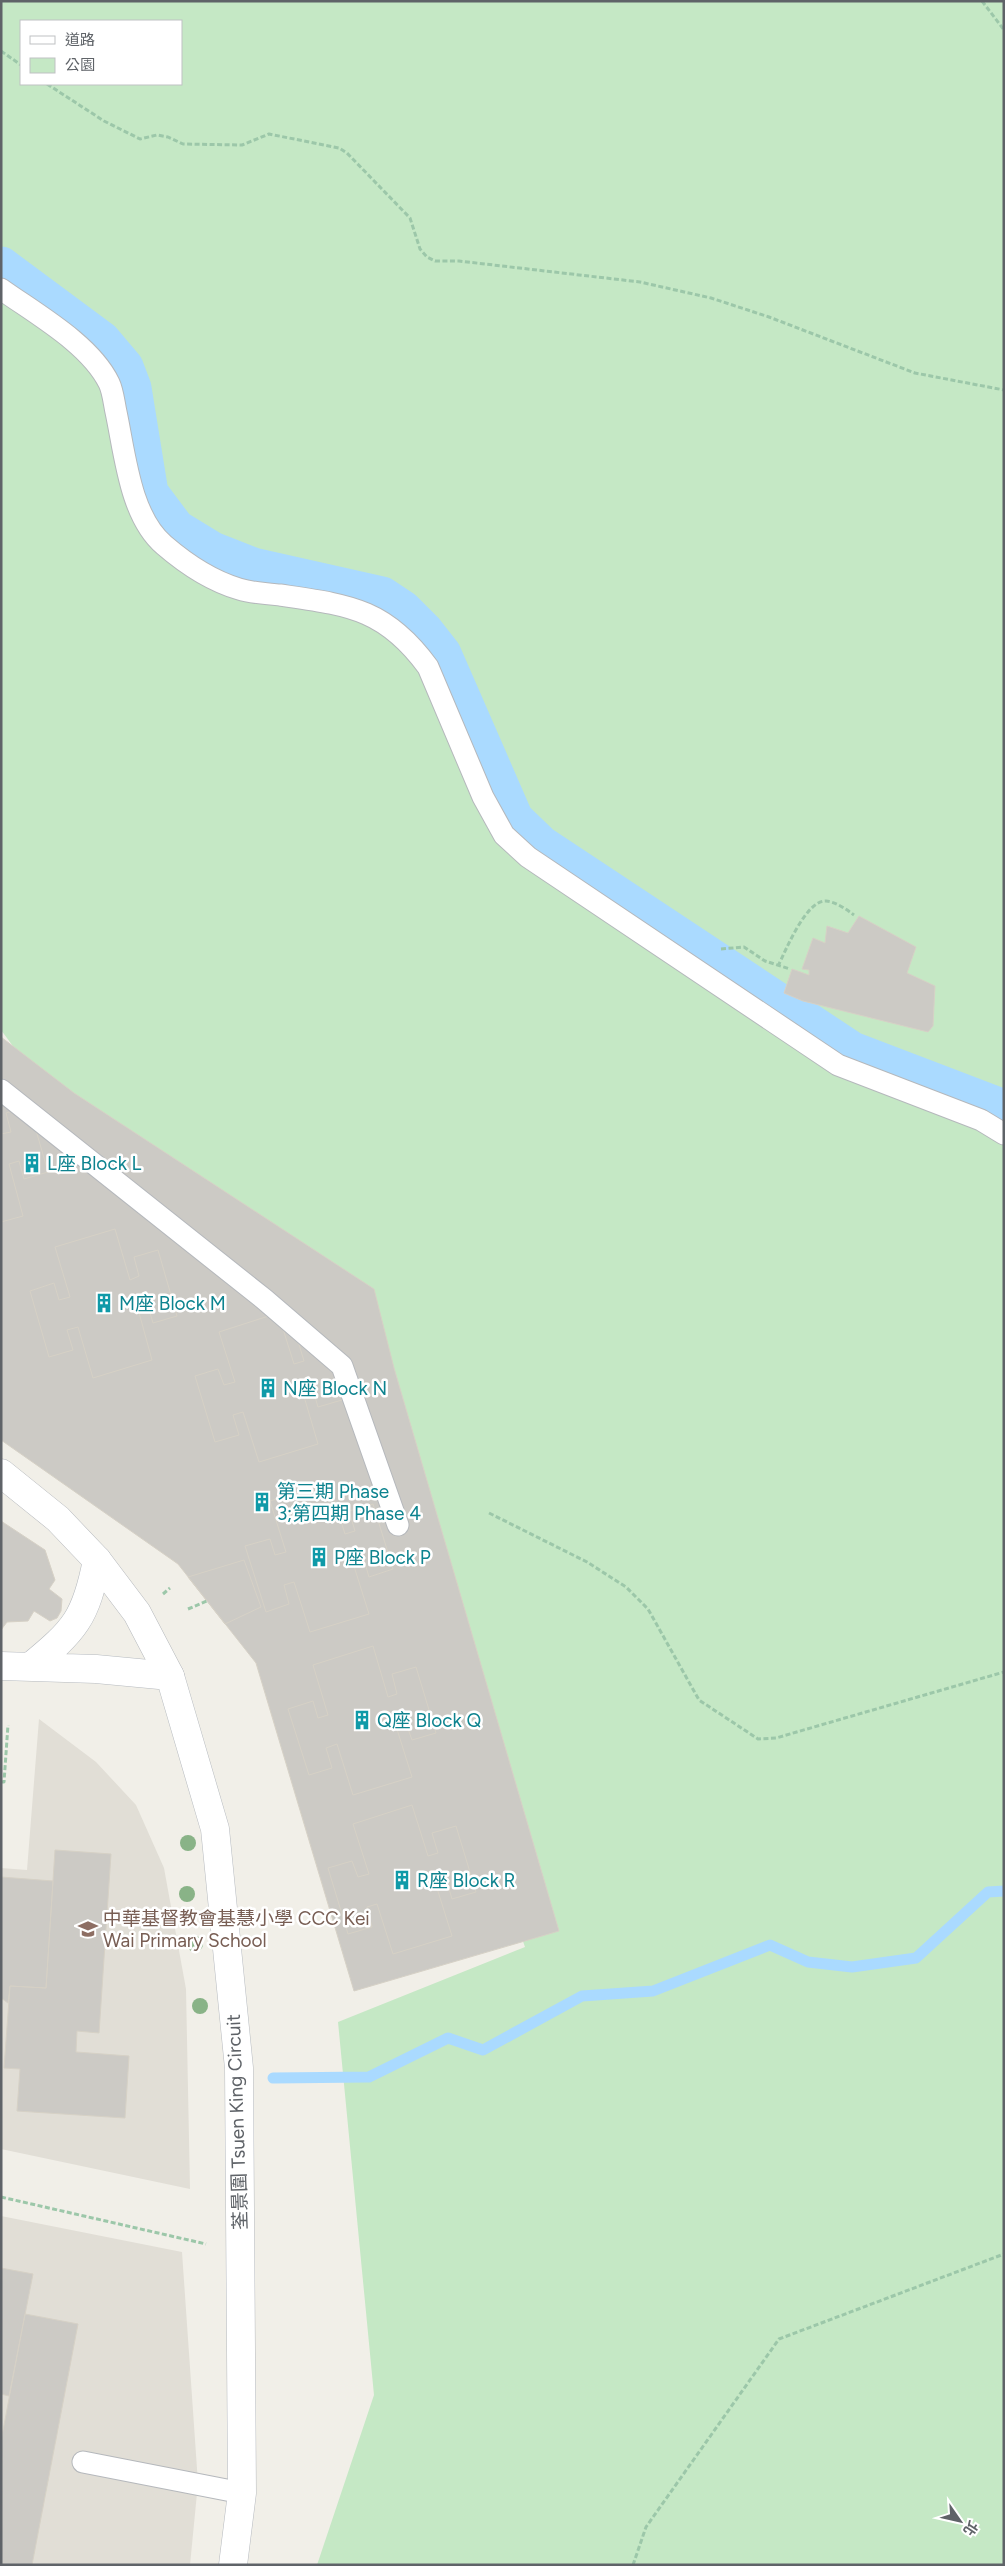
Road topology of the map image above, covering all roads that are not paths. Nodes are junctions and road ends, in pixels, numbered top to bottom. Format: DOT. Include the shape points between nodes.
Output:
graph roads {
  1 [pos="1,289"];
  2 [pos="1,1090"];
  3 [pos="1004,1134"];
  4 [pos="1,1473"];
  5 [pos="398,1525"];
  6 [pos="97,1560"];
  7 [pos="1,1666"];
  8 [pos="30,1668"];
  9 [pos="170,1676"];
  10 [pos="83,2462"];
  11 [pos="242,2492"];
  12 [pos="233,2565"];
  1 -- 3 [label="lane" via="80,347 110,384 127,469 143,516 162,543 209,576 240,590 351,607 375,617 396,630 415,649 428,667 483,797 504,835 528,857 838,1066 981,1120"];
  2 -- 5 [label="lane" via="264,1299 342,1366"];
  4 -- 6 [label="street, 荃景圍 Tsuen King Circuit" via="58,1519"];
  6 -- 8 [label="street" via="92,1587 79,1620 65,1638"];
  6 -- 9 [label="street, 荃景圍 Tsuen King Circuit" via="137,1613"];
  7 -- 8 [label="street"];
  8 -- 9 [label="street" via="96,1669"];
  9 -- 11 [label="street, 荃景圍 Tsuen King Circuit" via="215,1829 231,1965 239,2068"];
  10 -- 11 [label="lane"];
  11 -- 12 [label="street, 荃景圍 Tsuen King Circuit"];
}
